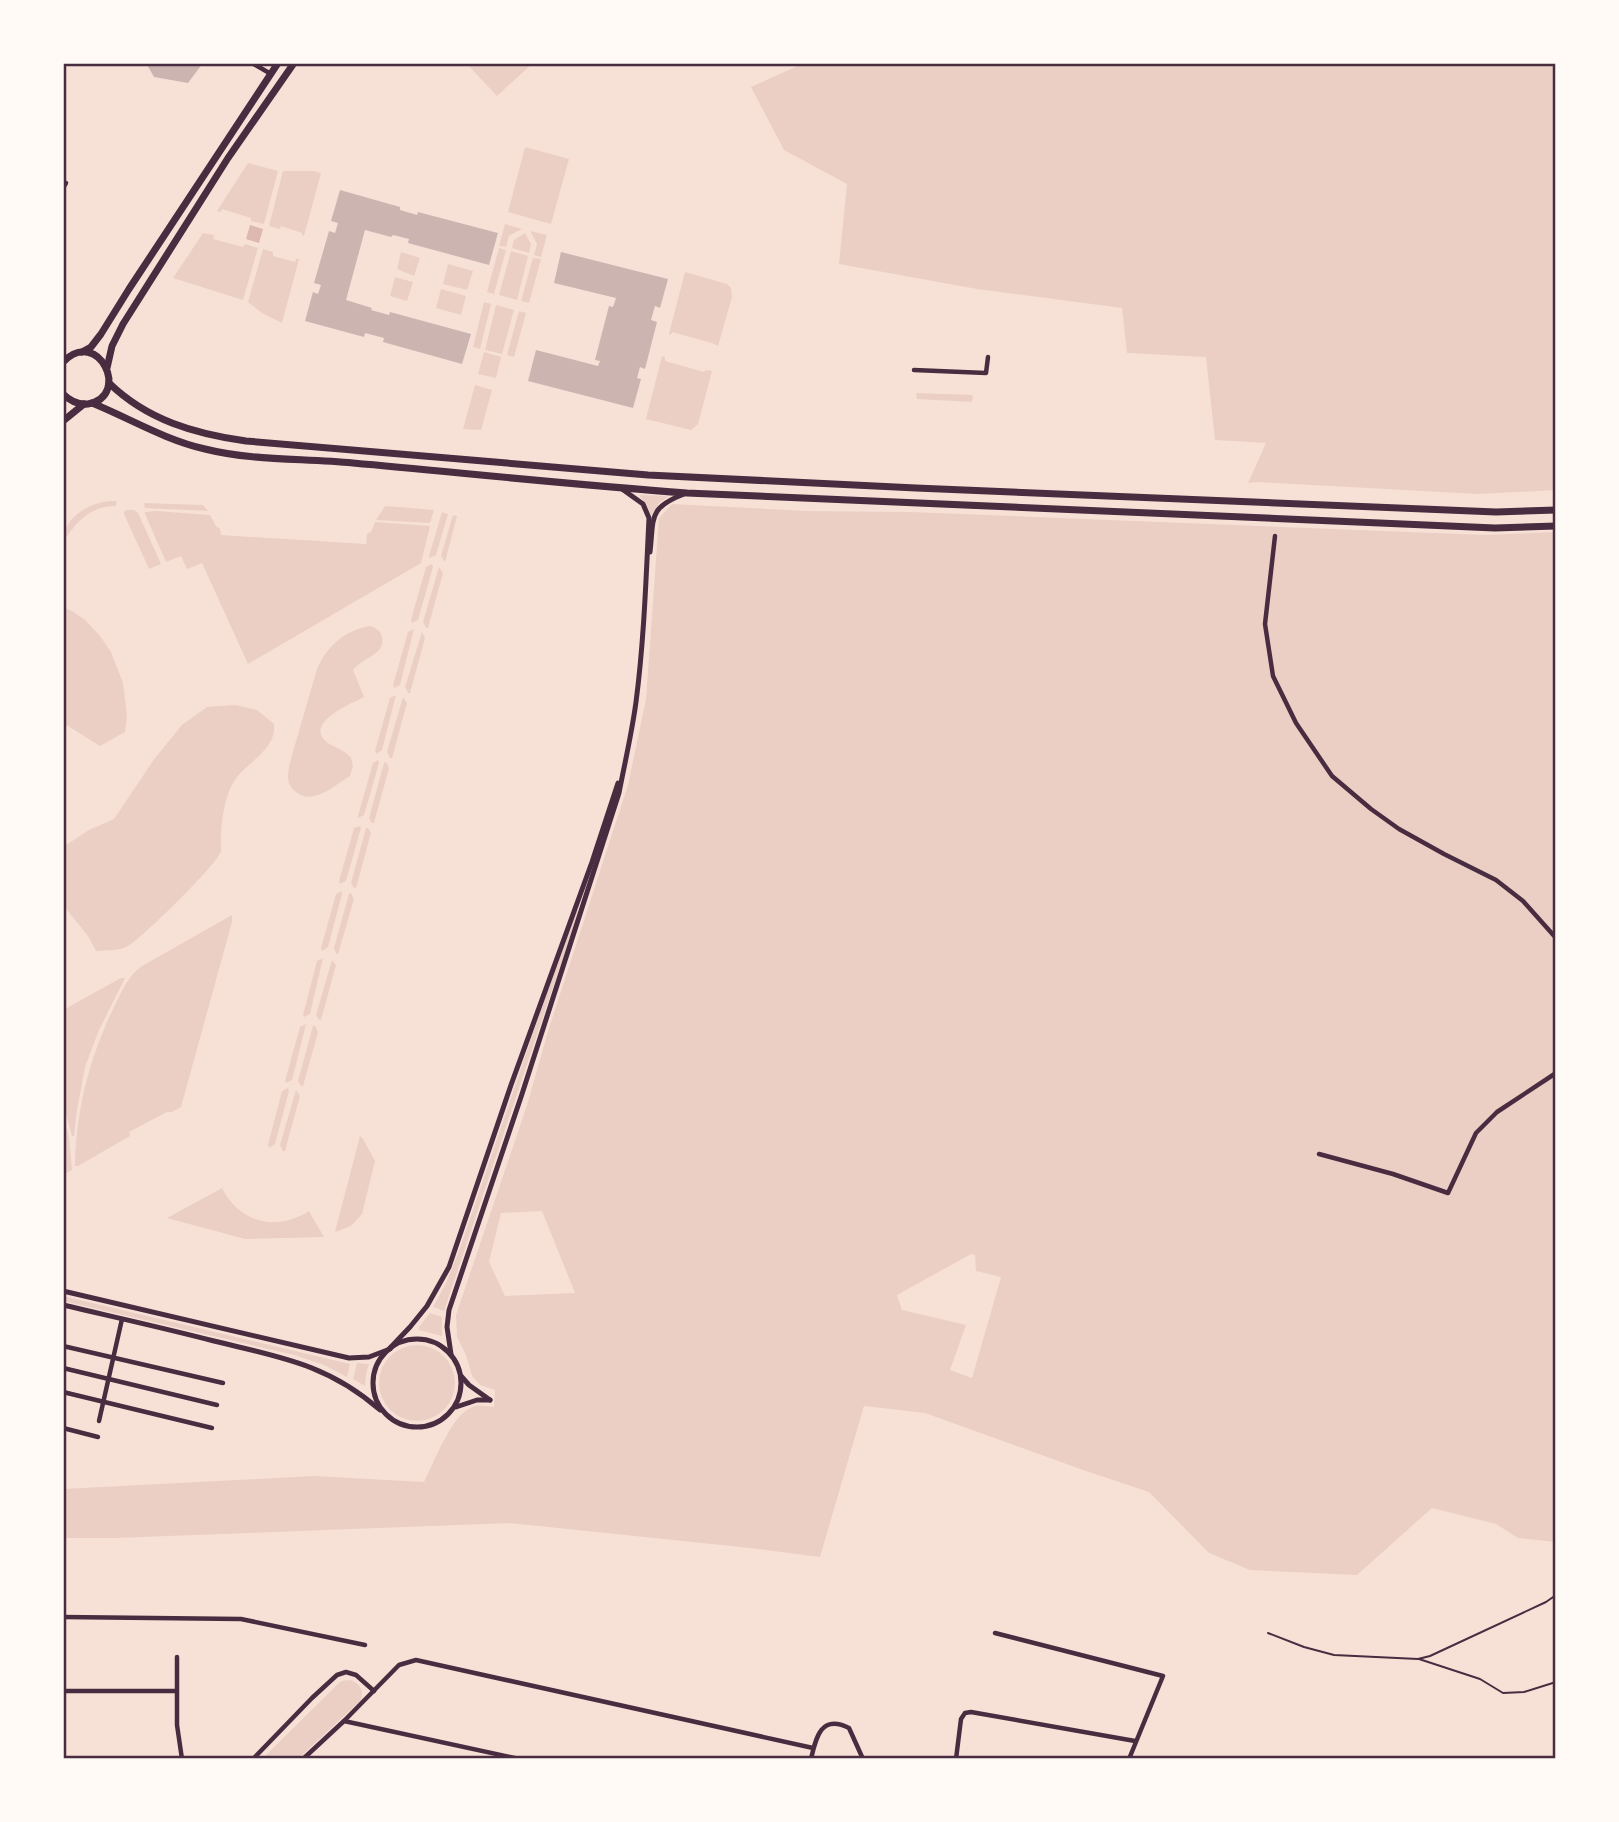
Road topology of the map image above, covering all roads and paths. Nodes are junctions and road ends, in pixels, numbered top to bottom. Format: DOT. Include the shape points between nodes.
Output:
graph roads {
  1 [pos="252,63"];
  2 [pos="278,63"];
  3 [pos="294,63"];
  4 [pos="271,74"];
  5 [pos="82,352"];
  6 [pos="988,357"];
  7 [pos="65,358"];
  8 [pos="107,368"];
  9 [pos="914,370"];
  10 [pos="109,383"];
  11 [pos="63,394"];
  12 [pos="88,404"];
  13 [pos="63,421"];
  14 [pos="621,489"];
  15 [pos="687,493"];
  16 [pos="1556,510"];
  17 [pos="1556,526"];
  18 [pos="1275,536"];
  19 [pos="645,599"];
  20 [pos="625,764"];
  21 [pos="1556,938"];
  22 [pos="1556,1073"];
  23 [pos="1319,1154"];
  24 [pos="63,1291"];
  25 [pos="63,1305"];
  26 [pos="122,1319"];
  27 [pos="63,1346"];
  28 [pos="390,1349"];
  29 [pos="451,1354"];
  30 [pos="113,1358"];
  31 [pos="63,1368"];
  32 [pos="461,1376"];
  33 [pos="108,1379"];
  34 [pos="223,1383"];
  35 [pos="63,1392"];
  36 [pos="103,1402"];
  37 [pos="217,1405"];
  38 [pos="453,1408"];
  39 [pos="380,1410"];
  40 [pos="99,1421"];
  41 [pos="63,1428"];
  42 [pos="212,1428"];
  43 [pos="98,1437"];
  44 [pos="1556,1595"];
  45 [pos="63,1617"];
  46 [pos="995,1633"];
  47 [pos="1268,1633"];
  48 [pos="365,1645"];
  49 [pos="177,1657"];
  50 [pos="1418,1659"];
  51 [pos="1556,1682"];
  52 [pos="176,1690"];
  53 [pos="374,1690"];
  54 [pos="63,1691"];
  55 [pos="344,1721"];
  56 [pos="1135,1741"];
  57 [pos="813,1748"];
  58 [pos="181,1759"];
  59 [pos="253,1759"];
  60 [pos="303,1759"];
  61 [pos="518,1759"];
  62 [pos="811,1759"];
  63 [pos="863,1759"];
  64 [pos="956,1759"];
  65 [pos="1129,1759"];
  1 -- 4 [label="street"];
  2 -- 4 [label="main road"];
  3 -- 8 [label="main road" via="123,324"];
  4 -- 5 [label="main road" via="91,347"];
  5 -- 7 [label="main road"];
  5 -- 8 [label="main road" via="95,355"];
  6 -- 9 [label="street" via="986,373"];
  8 -- 10 [label="main road"];
  10 -- 12 [label="main road" via="103,396"];
  10 -- 16 [label="main road" via="164,420 246,441 662,476 1468,511"];
  11 -- 12 [label="main road" via="71,401"];
  12 -- 13 [label="main road"];
  12 -- 14 [label="main road" via="204,449 246,456"];
  14 -- 15 [label="main road"];
  14 -- 19 [label="street" via="643,503 649,518"];
  15 -- 17 [label="main road" via="1495,528"];
  15 -- 19 [label="street" via="661,505 654,517"];
  18 -- 21 [label="street" via="1265,624 1273,677 1296,723 1332,776 1399,829 1496,880 1523,901"];
  19 -- 20 [label="street" via="636,704"];
  20 -- 28 [label="street" via="449,1267 427,1306"];
  20 -- 29 [label="street" via="572,940 449,1310"];
  22 -- 23 [label="street" via="1497,1112 1476,1133 1448,1194"];
  24 -- 28 [label="street" via="349,1358"];
  25 -- 26 [label="street"];
  26 -- 30 [label="street"];
  26 -- 39 [label="street" via="307,1364 342,1381"];
  27 -- 30 [label="street"];
  28 -- 29 [label="street" via="403,1341 424,1338"];
  28 -- 39 [label="street" via="373,1375"];
  29 -- 32 [label="street"];
  30 -- 33 [label="street"];
  30 -- 34 [label="street"];
  31 -- 33 [label="street"];
  32 -- 38 [label="street"];
  32 -- 38 [label="street" via="490,1400"];
  33 -- 36 [label="street"];
  33 -- 37 [label="street"];
  35 -- 36 [label="street"];
  36 -- 40 [label="street"];
  36 -- 42 [label="street"];
  38 -- 39 [label="street" via="423,1427 395,1421"];
  41 -- 43 [label="street"];
  44 -- 50 [label="path"];
  45 -- 48 [label="street" via="241,1619"];
  46 -- 56 [label="street" via="1163,1676"];
  47 -- 50 [label="path" via="1334,1655"];
  49 -- 52 [label="street"];
  50 -- 51 [label="path" via="1480,1679 1503,1693"];
  52 -- 54 [label="street"];
  52 -- 58 [label="street"];
  53 -- 55 [label="street"];
  53 -- 57 [label="street" via="395,1669 421,1660"];
  53 -- 59 [label="street" via="356,1675 337,1675"];
  55 -- 60 [label="street"];
  55 -- 61 [label="street"];
  56 -- 64 [label="street" via="971,1712 961,1719"];
  56 -- 65 [label="street"];
  57 -- 62 [label="street"];
  57 -- 63 [label="street" via="824,1727 843,1724"];
}
